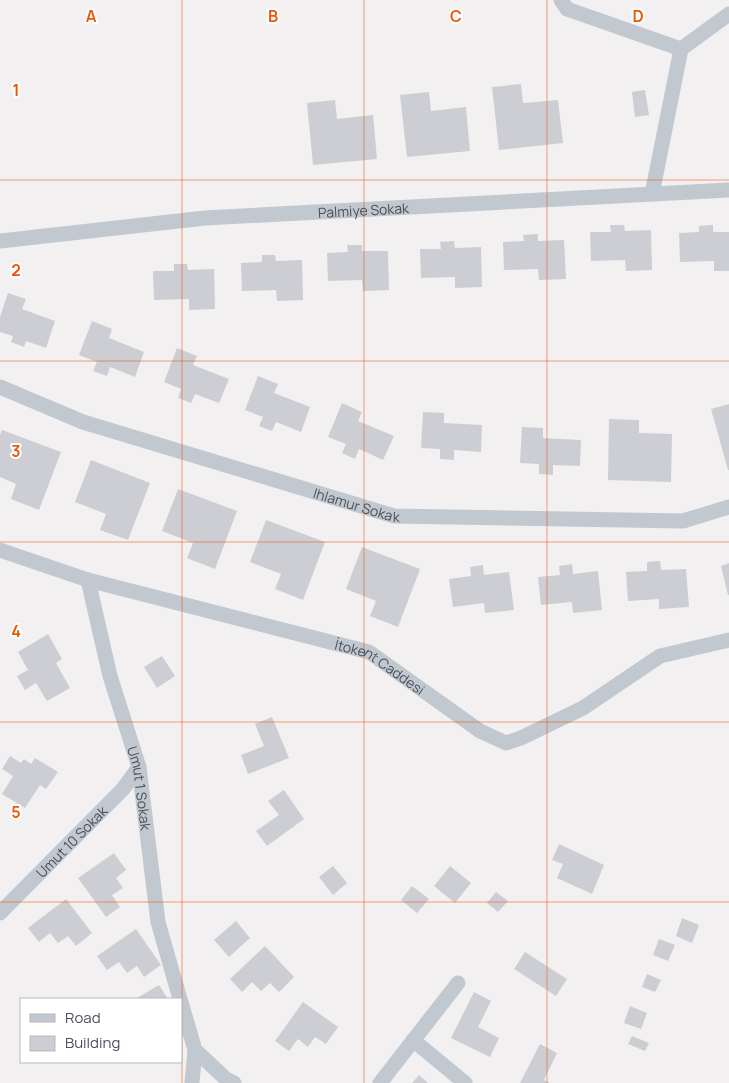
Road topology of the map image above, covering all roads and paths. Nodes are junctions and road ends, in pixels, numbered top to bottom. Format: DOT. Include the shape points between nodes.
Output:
graph roads {
  1 [pos="560,0"];
  2 [pos="729,14"];
  3 [pos="681,49"];
  4 [pos="729,190"];
  5 [pos="652,194"];
  6 [pos="0,241"];
  7 [pos="0,387"];
  8 [pos="729,507"];
  9 [pos="0,550"];
  10 [pos="88,580"];
  11 [pos="729,640"];
  12 [pos="139,767"];
  13 [pos="0,912"];
  14 [pos="458,983"];
  15 [pos="180,998"];
  16 [pos="182,1004"];
  17 [pos="413,1040"];
  18 [pos="195,1050"];
  19 [pos="192,1083"];
  20 [pos="234,1083"];
  21 [pos="380,1083"];
  22 [pos="465,1083"];
  1 -- 3 [label="street" via="566,9"];
  2 -- 3 [label="street"];
  3 -- 5 [label="street"];
  4 -- 5 [label="street, Palmiye Sokak"];
  5 -- 6 [label="street, Palmiye Sokak" via="205,218"];
  7 -- 8 [label="street, Ihlamur Sokak" via="83,422 394,516 683,521"];
  9 -- 10 [label="street, İtokent Caddesi"];
  10 -- 11 [label="street, İtokent Caddesi" via="369,652 480,731 506,744 583,708 660,656"];
  10 -- 12 [label="street, Umut 1 Sokak" via="110,676"];
  12 -- 13 [label="street, Umut 10 Sokak" via="123,789"];
  12 -- 15 [label="street, Umut 1 Sokak" via="158,922"];
  14 -- 17 [label="street"];
  16 -- 18 [label="street, Umut 1 Sokak"];
  17 -- 21 [label="street"];
  17 -- 22 [label="street"];
  18 -- 19 [label="street"];
  18 -- 20 [label="street"];
}
